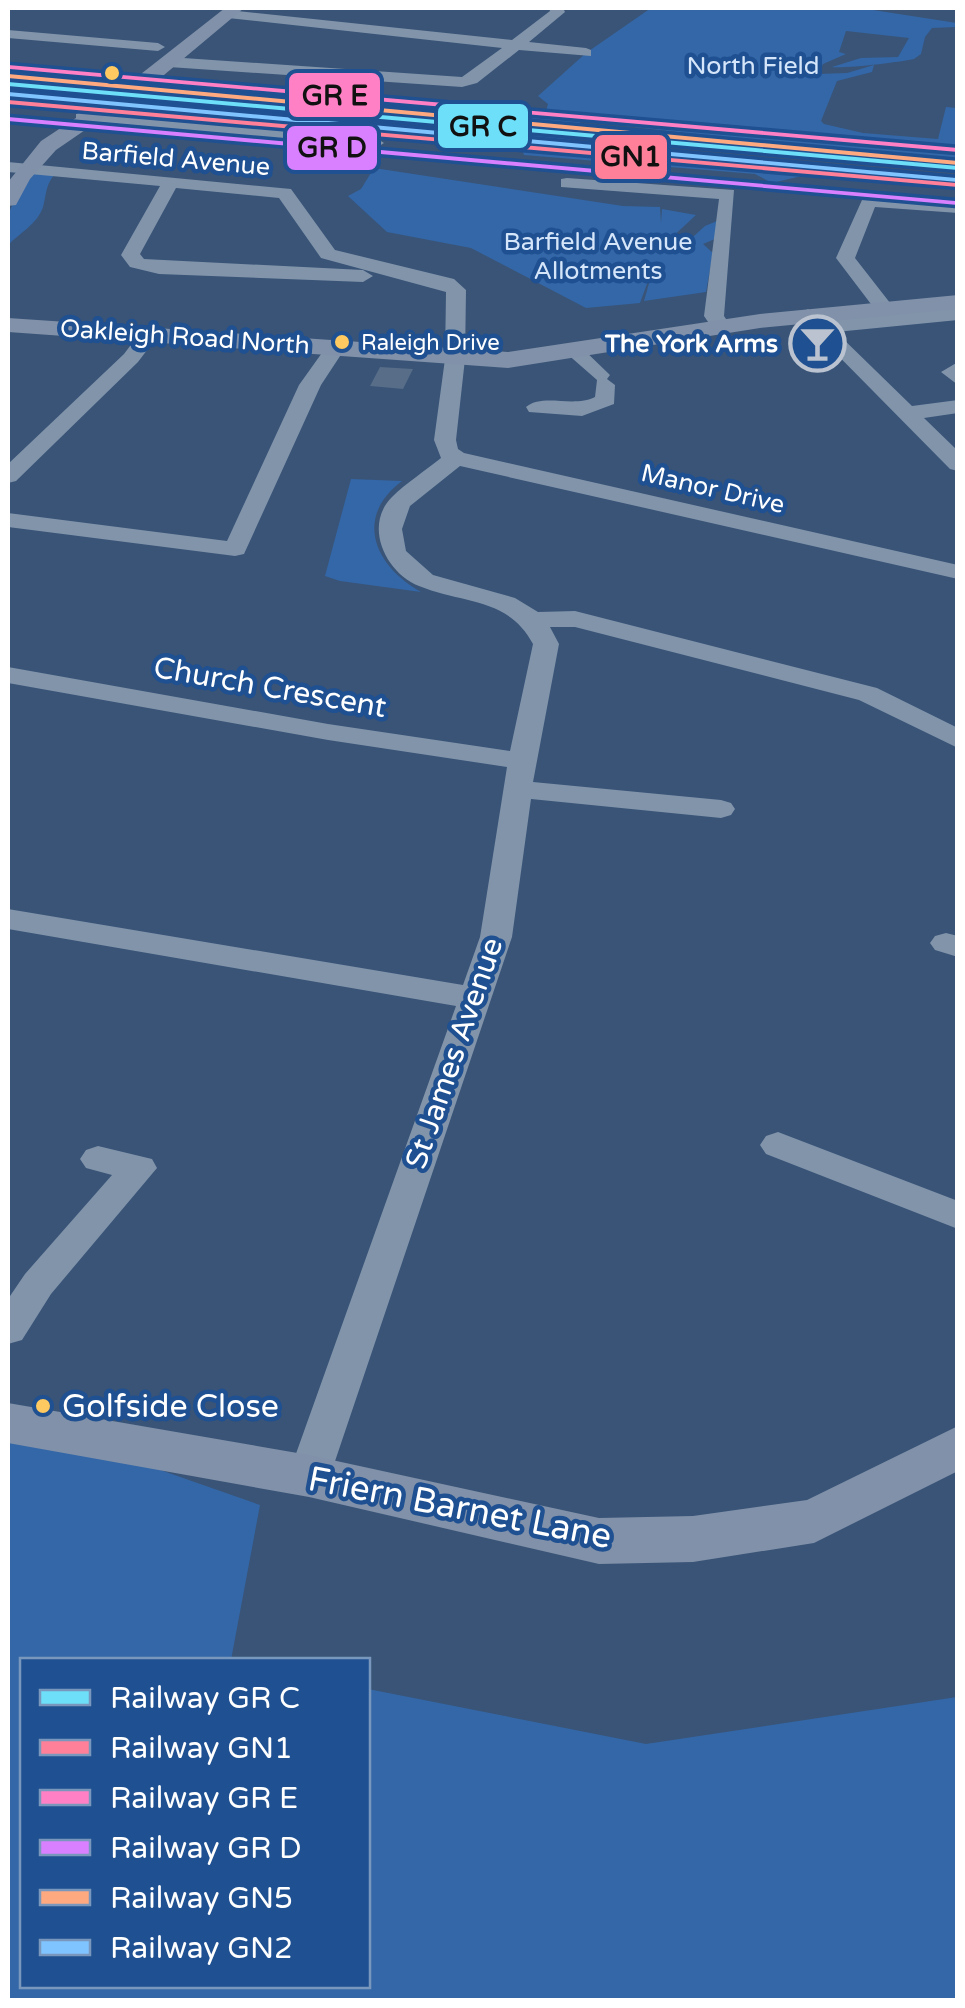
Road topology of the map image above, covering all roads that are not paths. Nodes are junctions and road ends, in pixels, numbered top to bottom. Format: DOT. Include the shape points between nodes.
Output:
graph roads {
  1 [pos="556,8"];
  2 [pos="224,10"];
  3 [pos="180,31"];
  4 [pos="204,33"];
  5 [pos="8,34"];
  6 [pos="513,44"];
  7 [pos="586,53"];
  8 [pos="164,54"];
  9 [pos="82,117"];
  10 [pos="376,144"];
  11 [pos="16,167"];
  12 [pos="171,182"];
  13 [pos="566,183"];
  14 [pos="8,200"];
  15 [pos="958,208"];
  16 [pos="328,254"];
  17 [pos="337,275"];
  18 [pos="418,276"];
  19 [pos="958,302"];
  20 [pos="884,308"];
  21 [pos="926,311"];
  22 [pos="958,314"];
  23 [pos="814,321"];
  24 [pos="8,325"];
  25 [pos="722,328"];
  26 [pos="150,333"];
  27 [pos="336,348"];
  28 [pos="575,352"];
  29 [pos="455,360"];
  30 [pos="958,368"];
  31 [pos="958,379"];
  32 [pos="538,406"];
  33 [pos="958,406"];
  34 [pos="905,414"];
  35 [pos="456,458"];
  36 [pos="958,464"];
  37 [pos="8,476"];
  38 [pos="8,520"];
  39 [pos="958,572"];
  40 [pos="532,620"];
  41 [pos="8,675"];
  42 [pos="958,740"];
  43 [pos="520,775"];
  44 [pos="721,809"];
  45 [pos="8,920"];
  46 [pos="474,998"];
  47 [pos="778,1145"];
  48 [pos="98,1159"];
  49 [pos="958,1216"];
  50 [pos="8,1329"];
  51 [pos="8,1423"];
  52 [pos="958,1447"];
  53 [pos="309,1476"];
  1 -- 6 [label="street"];
  2 -- 3 [label="main road"];
  2 -- 4 [label="main road"];
  2 -- 6 [label="street"];
  3 -- 4 [label="main road"];
  3 -- 8 [label="main road"];
  4 -- 8 [label="main road"];
  5 -- 8 [label="street"];
  6 -- 7 [label="street"];
  6 -- 8 [label="street" via="462,82"];
  8 -- 9 [label="main road" via="114,100"];
  9 -- 10 [label="street"];
  9 -- 11 [label="main road"];
  11 -- 12 [label="street, Barfield Avenue"];
  11 -- 14 [label="main road"];
  12 -- 16 [label="street, Barfield Avenue" via="285,194"];
  12 -- 17 [label="street" via="130,255 138,263"];
  13 -- 25 [label="street" via="728,194 714,316"];
  15 -- 20 [label="street" via="868,204 844,258"];
  16 -- 17 [label="street, Barfield Avenue"];
  16 -- 18 [label="street"];
  17 -- 18 [label="street"];
  18 -- 29 [label="street" via="456,290"];
  19 -- 21 [label="main road, Oakleigh Road North"];
  20 -- 21 [label="main road, Oakleigh Road North"];
  20 -- 23 [label="main road, Oakleigh Road North"];
  21 -- 22 [label="street"];
  21 -- 23 [label="street"];
  23 -- 25 [label="main road, Oakleigh Road North"];
  23 -- 34 [label="street"];
  24 -- 26 [label="main road, Oakleigh Road North"];
  25 -- 28 [label="main road, Oakleigh Road North"];
  26 -- 27 [label="main road, Oakleigh Road North"];
  26 -- 37 [label="street"];
  27 -- 29 [label="main road, Oakleigh Road North"];
  27 -- 38 [label="street" via="310,386 235,549"];
  28 -- 29 [label="main road, Oakleigh Road North"];
  28 -- 32 [label="street" via="602,380 606,399 576,410"];
  29 -- 35 [label="street" via="444,440"];
  30 -- 31 [label="street" via="952,372"];
  33 -- 34 [label="street"];
  34 -- 36 [label="street"];
  35 -- 39 [label="street, Manor Drive"];
  35 -- 40 [label="street" via="399,503 390,530 394,553 424,580 506,603"];
  40 -- 42 [label="street" via="575,619 868,694"];
  40 -- 43 [label="street, St James Avenue" via="546,644"];
  41 -- 43 [label="street, Church Crescent" via="328,732"];
  43 -- 44 [label="street, Church Crescent"];
  43 -- 46 [label="street, St James Avenue" via="496,936"];
  45 -- 46 [label="street"];
  46 -- 53 [label="street, St James Avenue"];
  47 -- 49 [label="street"];
  48 -- 50 [label="street" via="139,1168 38,1284"];
  51 -- 53 [label="main road, Friern Barnet Lane"];
  52 -- 53 [label="main road, Friern Barnet Lane" via="814,1521 693,1539 599,1540"];
}
